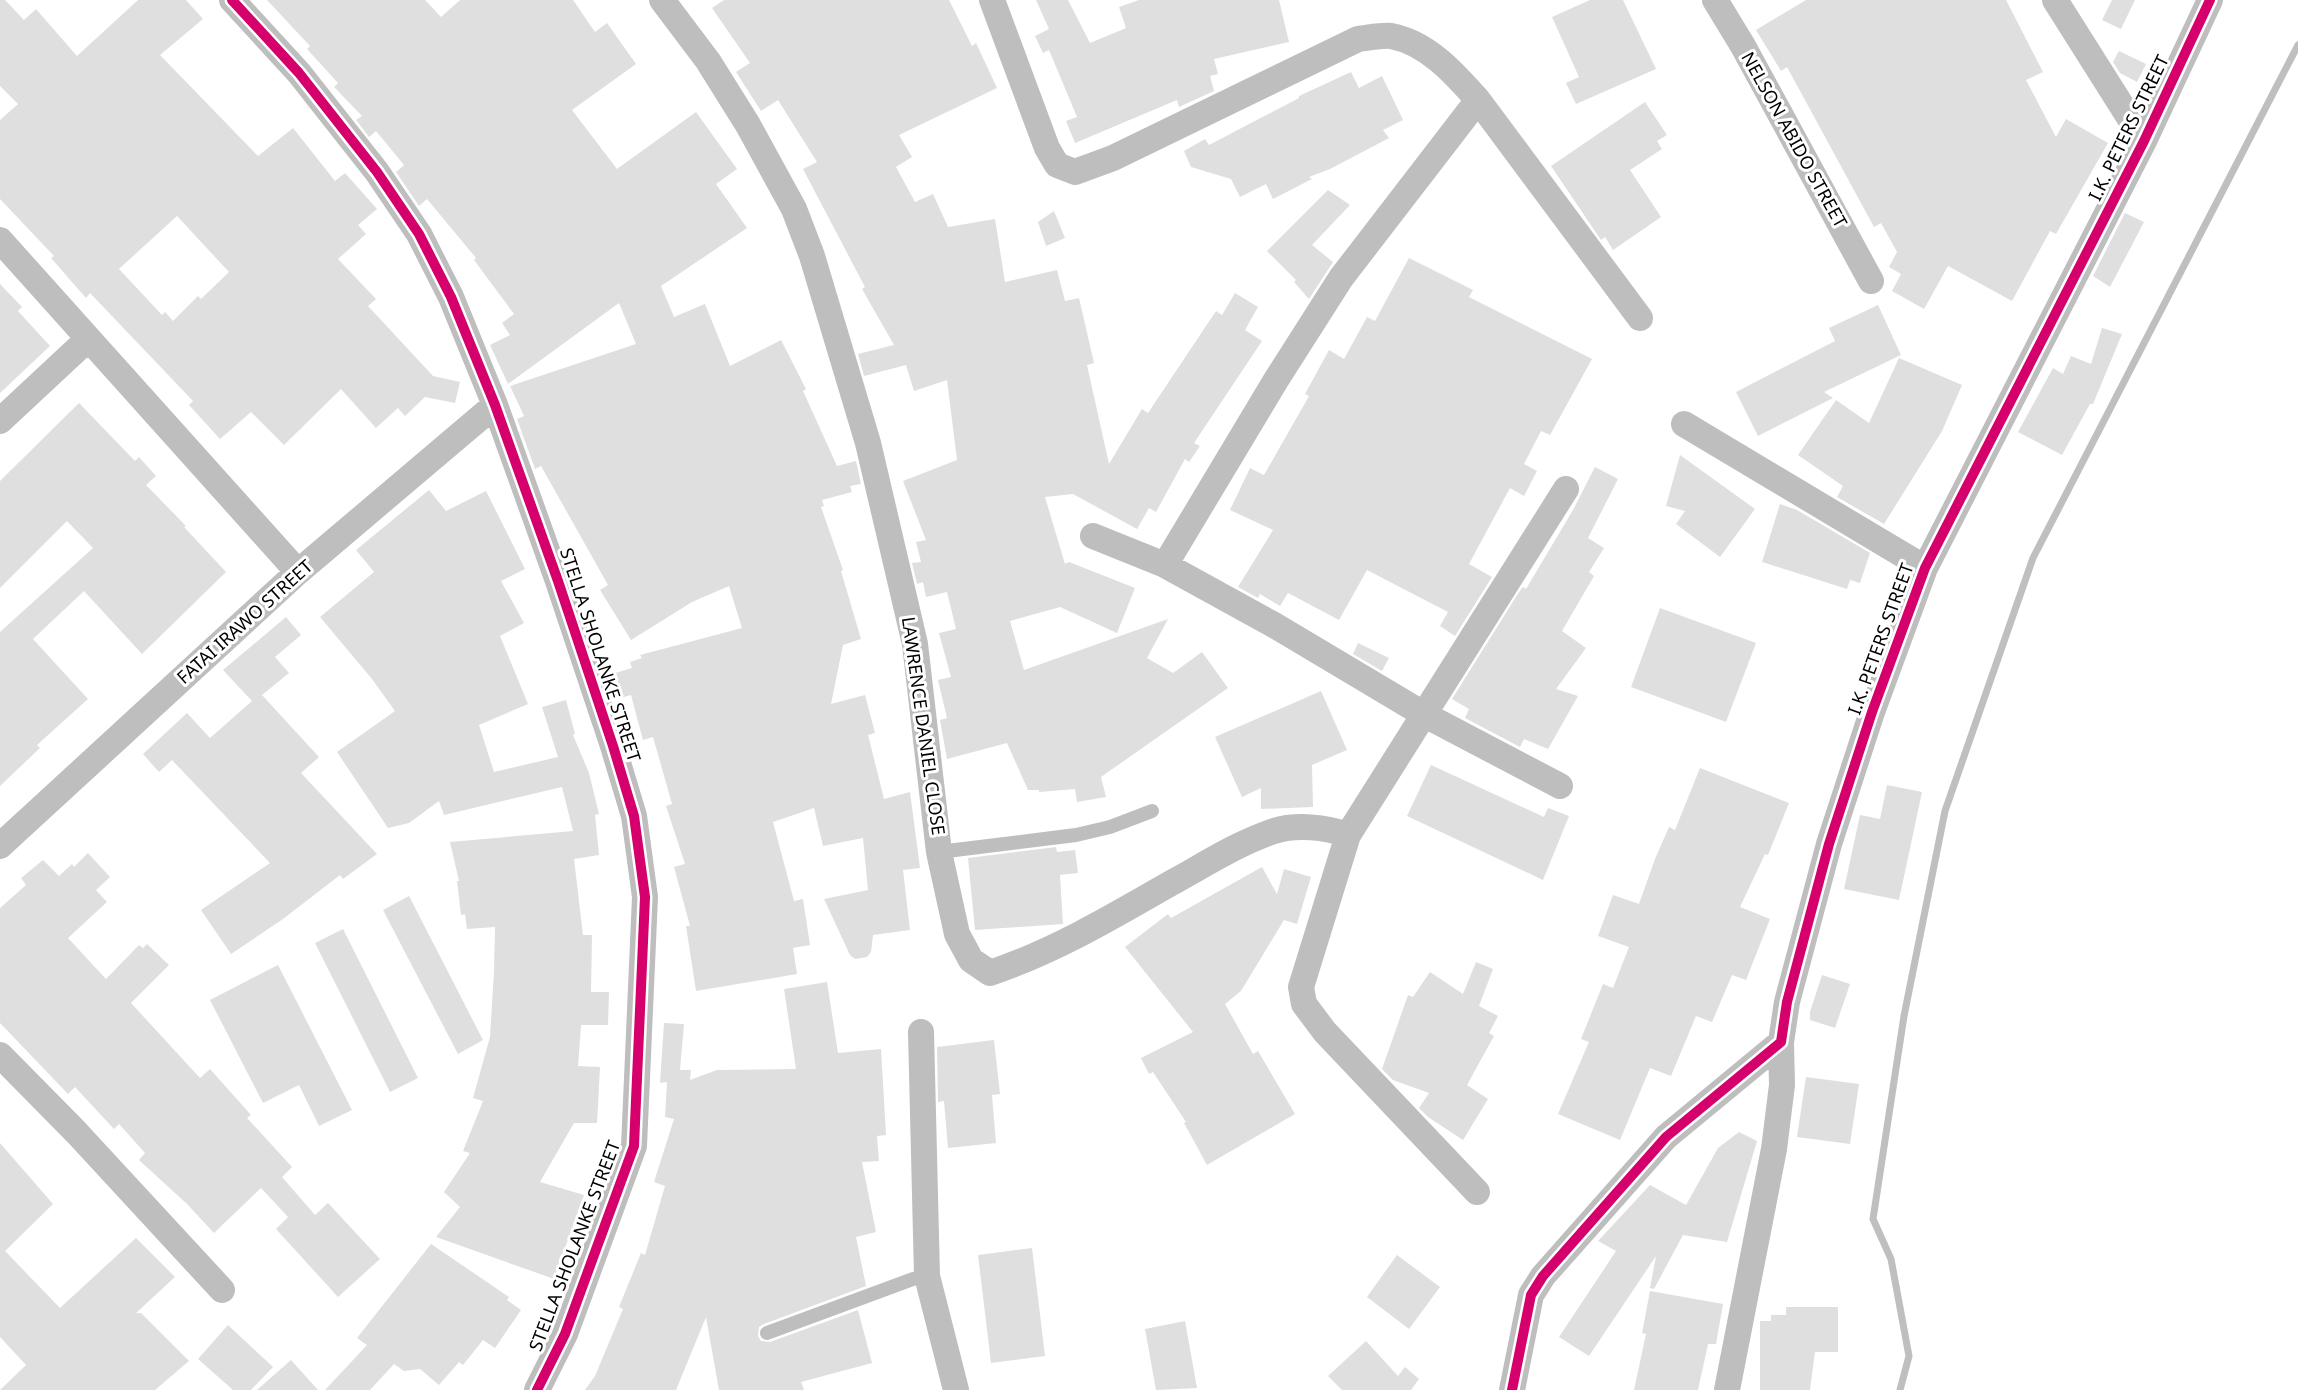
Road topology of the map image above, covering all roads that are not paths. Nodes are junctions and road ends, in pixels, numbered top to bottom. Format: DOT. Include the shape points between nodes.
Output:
graph roads {
  1 [pos="232,0"];
  2 [pos="662,0"];
  3 [pos="992,0"];
  4 [pos="2055,0"];
  5 [pos="2210,0"];
  6 [pos="1719,7"];
  7 [pos="1478,100"];
  8 [pos="2144,141"];
  9 [pos="0,240"];
  10 [pos="1871,281"];
  11 [pos="1640,318"];
  12 [pos="88,339"];
  13 [pos="495,405"];
  14 [pos="0,421"];
  15 [pos="1685,424"];
  16 [pos="1566,489"];
  17 [pos="1093,536"];
  18 [pos="1165,565"];
  19 [pos="1926,568"];
  20 [pos="298,572"];
  21 [pos="1425,715"];
  22 [pos="1560,786"];
  23 [pos="1152,810"];
  24 [pos="1348,835"];
  25 [pos="0,846"];
  26 [pos="939,852"];
  27 [pos="921,1032"];
  28 [pos="1781,1042"];
  29 [pos="0,1055"];
  30 [pos="1477,1192"];
  31 [pos="927,1276"];
  32 [pos="222,1290"];
  33 [pos="766,1334"];
  34 [pos="537,1390"];
  35 [pos="956,1390"];
  36 [pos="1512,1390"];
  37 [pos="1727,1390"];
  1 -- 13 [label="street, STELLA SHOLANKE STREET" via="299,73 419,234 451,297"];
  2 -- 26 [label="street, LAWRENCE DANIEL CLOSE" via="708,61 755,137 794,209 829,306 868,443 915,644"];
  3 -- 7 [label="street" via="1047,148 1057,164 1075,172 1358,39 1390,36 1421,48 1451,70"];
  4 -- 8 [label="street"];
  5 -- 8 [label="street, I.K. PETERS STREET"];
  6 -- 10 [label="street, NELSON ABIDO STREET"];
  7 -- 11 [label="street"];
  7 -- 18 [label="street" via="1341,278"];
  8 -- 19 [label="street, I.K. PETERS STREET"];
  9 -- 12 [label="street"];
  12 -- 14 [label="street"];
  12 -- 20 [label="street"];
  13 -- 20 [label="street, FATAI IRAWO STREET"];
  13 -- 34 [label="street, STELLA SHOLANKE STREET" via="613,746 634,816 645,897 634,1146 565,1334"];
  15 -- 19 [label="street"];
  16 -- 21 [label="street"];
  17 -- 18 [label="street"];
  18 -- 21 [label="street"];
  19 -- 28 [label="street, I.K. PETERS STREET" via="1829,844 1787,1002"];
  20 -- 25 [label="street, FATAI IRAWO STREET"];
  21 -- 22 [label="street"];
  21 -- 24 [label="street"];
  23 -- 26 [label="lane" via="1076,835"];
  24 -- 26 [label="street, LAWRENCE DANIEL CLOSE" via="1325,827 1276,830 1236,846 1089,930 990,973 971,960 957,934"];
  24 -- 30 [label="street" via="1301,987 1304,1004 1325,1032"];
  27 -- 31 [label="street"];
  28 -- 36 [label="street" via="1665,1137 1543,1276 1531,1296"];
  28 -- 37 [label="street, I.K. PETERS STREET" via="1782,1085 1774,1149"];
  29 -- 32 [label="street"];
  31 -- 33 [label="lane"];
  31 -- 35 [label="street"];
}
